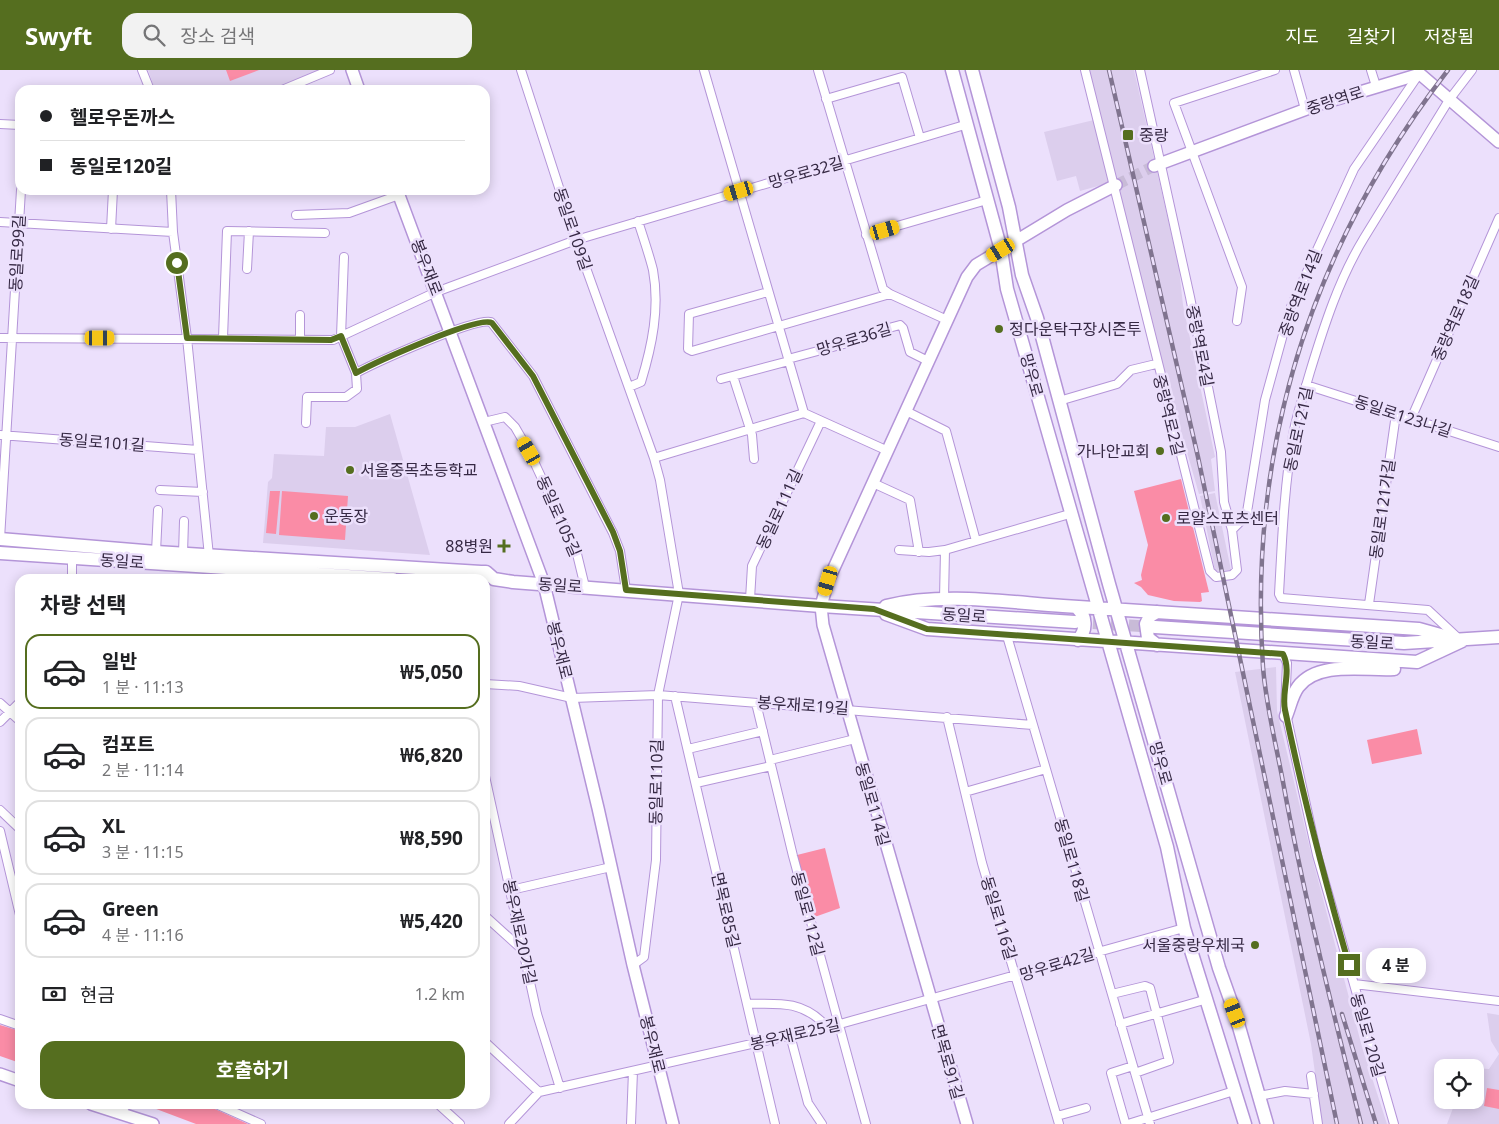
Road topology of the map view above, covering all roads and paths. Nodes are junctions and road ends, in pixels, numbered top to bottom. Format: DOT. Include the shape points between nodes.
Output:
graph roads {
  1 [pos="142,70"];
  2 [pos="330,70"];
  3 [pos="352,70"];
  4 [pos="521,70"];
  5 [pos="704,70"];
  6 [pos="818,70"];
  7 [pos="952,70"];
  8 [pos="972,70"];
  9 [pos="1085,70"];
  10 [pos="1140,70"];
  11 [pos="1275,70"];
  12 [pos="1294,70"];
  13 [pos="1371,70"];
  14 [pos="1472,70"];
  15 [pos="1420,72"];
  16 [pos="148,85"];
  17 [pos="294,85"];
  18 [pos="357,85"];
  19 [pos="1376,86"];
  20 [pos="826,98"];
  21 [pos="1449,100"];
  22 [pos="1305,109"];
  23 [pos="0,124"];
  24 [pos="968,124"];
  25 [pos="15,125"];
  26 [pos="920,138"];
  27 [pos="1499,142"];
  28 [pos="1190,151"];
  29 [pos="844,161"];
  30 [pos="1157,164"];
  31 [pos="1114,186"];
  32 [pos="739,191"];
  33 [pos="21,195"];
  34 [pos="113,195"];
  35 [pos="171,195"];
  36 [pos="391,195"];
  37 [pos="399,195"];
  38 [pos="987,200"];
  39 [pos="296,215"];
  40 [pos="1499,218"];
  41 [pos="638,221"];
  42 [pos="0,222"];
  43 [pos="18,223"];
  44 [pos="110,229"];
  45 [pos="249,231"];
  46 [pos="173,232"];
  47 [pos="325,234"];
  48 [pos="866,235"];
  49 [pos="576,240"];
  50 [pos="1016,242"];
  51 [pos="1001,250"];
  52 [pos="344,257"];
  53 [pos="247,269"];
  54 [pos="436,292"];
  55 [pos="768,292"];
  56 [pos="890,294"];
  57 [pos="300,315"];
  58 [pos="947,320"];
  59 [pos="1237,321"];
  60 [pos="778,326"];
  61 [pos="451,332"];
  62 [pos="341,336"];
  63 [pos="0,338"];
  64 [pos="12,338"];
  65 [pos="187,338"];
  66 [pos="223,338"];
  67 [pos="300,340"];
  68 [pos="788,360"];
  69 [pos="928,361"];
  70 [pos="1156,364"];
  71 [pos="356,373"];
  72 [pos="733,376"];
  73 [pos="721,379"];
  74 [pos="1306,385"];
  75 [pos="629,387"];
  76 [pos="1059,401"];
  77 [pos="906,411"];
  78 [pos="804,413"];
  79 [pos="1396,414"];
  80 [pos="1411,419"];
  81 [pos="821,421"];
  82 [pos="484,422"];
  83 [pos="306,423"];
  84 [pos="750,429"];
  85 [pos="3,435"];
  86 [pos="1499,447"];
  87 [pos="198,450"];
  88 [pos="888,450"];
  89 [pos="654,458"];
  90 [pos="754,459"];
  91 [pos="873,483"];
  92 [pos="160,490"];
  93 [pos="203,492"];
  94 [pos="158,510"];
  95 [pos="1072,513"];
  96 [pos="184,521"];
  97 [pos="1232,530"];
  98 [pos="0,539"];
  99 [pos="976,541"];
  100 [pos="899,550"];
  101 [pos="945,550"];
  102 [pos="156,552"];
  103 [pos="919,552"];
  104 [pos="0,554"];
  105 [pos="183,554"];
  106 [pos="209,556"];
  107 [pos="72,558"];
  108 [pos="72,574"];
  109 [pos="317,574"];
  110 [pos="483,574"];
  111 [pos="490,582"];
  112 [pos="544,584"];
  113 [pos="585,587"];
  114 [pos="626,590"];
  115 [pos="678,594"];
  116 [pos="750,599"];
  117 [pos="944,599"];
  118 [pos="1369,604"];
  119 [pos="821,606"];
  120 [pos="1076,607"];
  121 [pos="1100,607"];
  122 [pos="1117,608"];
  123 [pos="874,609"];
  124 [pos="1158,612"];
  125 [pos="1075,622"];
  126 [pos="1155,627"];
  127 [pos="1007,636"];
  128 [pos="1499,637"];
  129 [pos="1078,640"];
  130 [pos="1462,641"];
  131 [pos="1110,643"];
  132 [pos="1127,644"];
  133 [pos="1157,645"];
  134 [pos="1283,654"];
  135 [pos="1417,662"];
  136 [pos="490,684"];
  137 [pos="658,695"];
  138 [pos="675,696"];
  139 [pos="572,698"];
  140 [pos="0,703"];
  141 [pos="756,703"];
  142 [pos="15,707"];
  143 [pos="846,708"];
  144 [pos="10,712"];
  145 [pos="1286,716"];
  146 [pos="15,717"];
  147 [pos="947,717"];
  148 [pos="0,722"];
  149 [pos="1033,725"];
  150 [pos="763,731"];
  151 [pos="855,739"];
  152 [pos="688,748"];
  153 [pos="771,763"];
  154 [pos="1046,768"];
  155 [pos="696,782"];
  156 [pos="965,792"];
  157 [pos="490,800"];
  158 [pos="0,810"];
  159 [pos="15,824"];
  160 [pos="0,832"];
  161 [pos="611,867"];
  162 [pos="511,890"];
  163 [pos="15,894"];
  164 [pos="490,921"];
  165 [pos="1184,928"];
  166 [pos="1099,952"];
  167 [pos="526,954"];
  168 [pos="633,965"];
  169 [pos="1016,976"];
  170 [pos="1354,984"];
  171 [pos="1112,994"];
  172 [pos="930,1000"];
  173 [pos="1204,1000"];
  174 [pos="1499,1001"];
  175 [pos="748,1004"];
  176 [pos="1158,1014"];
  177 [pos="0,1020"];
  178 [pos="15,1024"];
  179 [pos="840,1024"];
  180 [pos="1120,1024"];
  181 [pos="827,1027"];
  182 [pos="790,1035"];
  183 [pos="756,1042"];
  184 [pos="490,1047"];
  185 [pos="659,1065"];
  186 [pos="1134,1070"];
  187 [pos="633,1071"];
  188 [pos="0,1074"];
  189 [pos="1311,1076"];
  190 [pos="15,1078"];
  191 [pos="560,1088"];
  192 [pos="1234,1091"];
  193 [pos="539,1092"];
  194 [pos="1314,1094"];
  195 [pos="1259,1096"];
  196 [pos="1086,1108"];
  197 [pos="107,1109"];
  198 [pos="123,1109"];
  199 [pos="227,1109"];
  200 [pos="444,1109"];
  201 [pos="119,1113"];
  202 [pos="1058,1120"];
  203 [pos="1149,1121"];
  204 [pos="152,1124"];
  205 [pos="261,1124"];
  206 [pos="460,1124"];
  207 [pos="509,1124"];
  208 [pos="631,1124"];
  209 [pos="673,1124"];
  210 [pos="775,1124"];
  211 [pos="822,1124"];
  212 [pos="866,1124"];
  213 [pos="967,1124"];
  214 [pos="1245,1124"];
  215 [pos="1267,1124"];
  216 [pos="1318,1124"];
  217 [pos="1394,1124"];
  1 -- 16 [label="street"];
  2 -- 17 [label="street"];
  3 -- 18 [label="street"];
  4 -- 49 [label="street, 동일로109길"];
  5 -- 32 [label="street"];
  6 -- 20 [label="street"];
  7 -- 24 [label="main road, 망우로"];
  8 -- 50 [label="main road, 망우로"];
  9 -- 31 [label="street, 중랑역로2길"];
  10 -- 30 [label="street, 중랑역로4길"];
  11 -- 28 [label="street" via="1174,103"];
  12 -- 22 [label="street"];
  13 -- 19 [label="street"];
  14 -- 21 [label="street, 동일로121길"];
  15 -- 19 [label="street, 중랑역로"];
  15 -- 21 [label="street"];
  15 -- 97 [label="street, 중랑역로14길" via="1354,169 1290,309 1265,400 1247,512"];
  19 -- 22 [label="street, 중랑역로"];
  20 -- 26 [label="street" via="901,77"];
  20 -- 29 [label="street"];
  21 -- 27 [label="street"];
  21 -- 74 [label="street, 동일로121길" via="1353,256 1322,333"];
  22 -- 28 [label="street, 중랑역로"];
  23 -- 25 [label="street"];
  24 -- 26 [label="street, 망우로32길"];
  24 -- 38 [label="main road, 망우로"];
  26 -- 29 [label="street, 망우로32길"];
  28 -- 30 [label="street, 중랑역로"];
  28 -- 59 [label="street" via="1242,287"];
  29 -- 32 [label="street, 망우로32길"];
  29 -- 48 [label="street"];
  30 -- 97 [label="street, 중랑역로4길" via="1221,452 1225,507"];
  31 -- 50 [label="street"];
  31 -- 70 [label="street, 중랑역로2길"];
  32 -- 41 [label="street, 망우로32길"];
  32 -- 55 [label="street"];
  33 -- 43 [label="street, 동일로99길"];
  34 -- 44 [label="street"];
  35 -- 46 [label="street"];
  36 -- 39 [label="street" via="351,212"];
  37 -- 54 [label="street, 봉우재로"];
  38 -- 48 [label="street"];
  38 -- 51 [label="main road, 망우로"];
  40 -- 80 [label="street, 중랑역로18길"];
  41 -- 49 [label="street, 망우로32길"];
  41 -- 75 [label="street" via="653,272 655,321 641,382"];
  42 -- 43 [label="street"];
  43 -- 44 [label="street"];
  43 -- 64 [label="street, 동일로99길"];
  44 -- 46 [label="street"];
  45 -- 47 [label="street"];
  45 -- 53 [label="street"];
  45 -- 66 [label="street" via="230,230 226,233"];
  46 -- 65 [label="street"];
  48 -- 56 [label="street" via="882,287"];
  49 -- 54 [label="street, 망우로32길"];
  49 -- 75 [label="street, 동일로109길"];
  50 -- 51 [label="street"];
  50 -- 76 [label="main road, 망우로" via="1022,276"];
  51 -- 58 [label="street" via="976,265"];
  51 -- 95 [label="main road, 망우로" via="1007,289"];
  52 -- 62 [label="street"];
  54 -- 61 [label="street, 봉우재로"];
  54 -- 62 [label="street, 망우로32길"];
  55 -- 60 [label="street"];
  55 -- 60 [label="street" via="689,314 688,349 692,351"];
  56 -- 58 [label="street"];
  56 -- 60 [label="street"];
  57 -- 67 [label="street"];
  58 -- 69 [label="street"];
  60 -- 68 [label="street"];
  61 -- 71 [label="street" via="384,358"];
  61 -- 82 [label="street, 봉우재로"];
  61 -- 114 [label="street" via="489,321 530,370 613,532 620,551"];
  62 -- 67 [label="street, 망우로32길" via="331,340"];
  62 -- 71 [label="street"];
  63 -- 64 [label="street, 망우로32길"];
  64 -- 65 [label="street, 망우로32길"];
  64 -- 85 [label="street, 동일로99길"];
  65 -- 66 [label="street, 망우로32길"];
  65 -- 87 [label="street"];
  66 -- 67 [label="street, 망우로32길"];
  68 -- 69 [label="street, 망우로36길" via="900,325 910,352"];
  68 -- 72 [label="street"];
  68 -- 78 [label="street"];
  69 -- 77 [label="street"];
  70 -- 76 [label="street, 망우로" via="1131,370 1117,384"];
  70 -- 97 [label="street, 중랑역로2길" via="1210,571 1216,577 1232,575 1236,570"];
  71 -- 83 [label="street" via="357,390 348,397 307,397"];
  72 -- 73 [label="street"];
  72 -- 84 [label="street"];
  74 -- 79 [label="street, 동일로123나길"];
  74 -- 118 [label="street, 동일로121길" via="1294,434 1283,508 1279,597"];
  75 -- 89 [label="street, 동일로109길"];
  76 -- 122 [label="main road, 망우로"];
  77 -- 88 [label="street"];
  77 -- 99 [label="street" via="946,431"];
  78 -- 81 [label="street"];
  78 -- 84 [label="street"];
  79 -- 80 [label="street, 동일로123나길"];
  79 -- 118 [label="street, 동일로121가길"];
  80 -- 86 [label="street, 동일로123나길"];
  81 -- 88 [label="street"];
  81 -- 116 [label="street, 동일로111길" via="754,563 750,576"];
  82 -- 112 [label="street, 봉우재로"];
  82 -- 113 [label="street, 동일로105길" via="506,417 522,437 576,552"];
  84 -- 89 [label="street"];
  84 -- 90 [label="street"];
  85 -- 87 [label="street, 동일로101길"];
  85 -- 98 [label="street, 동일로99길"];
  87 -- 93 [label="street"];
  88 -- 91 [label="street"];
  89 -- 115 [label="street, 동일로109길"];
  91 -- 103 [label="street" via="910,500"];
  91 -- 119 [label="street" via="828,581"];
  92 -- 93 [label="street"];
  93 -- 106 [label="street"];
  94 -- 102 [label="street, 동일로"];
  95 -- 99 [label="street"];
  95 -- 121 [label="main road, 망우로"];
  96 -- 105 [label="street"];
  98 -- 102 [label="main road, 동일로"];
  99 -- 101 [label="street"];
  100 -- 103 [label="street"];
  101 -- 103 [label="street"];
  101 -- 117 [label="street"];
  102 -- 105 [label="main road, 동일로"];
  104 -- 107 [label="main road, 동일로"];
  105 -- 106 [label="main road, 동일로"];
  106 -- 110 [label="main road, 동일로"];
  107 -- 108 [label="street"];
  107 -- 109 [label="main road, 동일로"];
  111 -- 112 [label="main road, 동일로"];
  112 -- 113 [label="main road, 동일로"];
  112 -- 139 [label="street, 봉우재로"];
  113 -- 114 [label="main road, 동일로"];
  114 -- 115 [label="main road, 동일로"];
  115 -- 116 [label="main road, 동일로"];
  115 -- 137 [label="street, 동일로110길"];
  116 -- 119 [label="main road, 동일로"];
  117 -- 120 [label="main road"];
  117 -- 123 [label="main road" via="909,600"];
  118 -- 130 [label="street, 동일로121길" via="1428,610"];
  119 -- 123 [label="main road, 동일로"];
  119 -- 143 [label="street, 동일로114길" via="823,625"];
  120 -- 121 [label="main road"];
  120 -- 129 [label="main road" via="1081,610 1084,620 1084,632"];
  121 -- 122 [label="main road"];
  121 -- 131 [label="main road, 망우로"];
  122 -- 124 [label="main road"];
  122 -- 132 [label="main road, 망우로"];
  123 -- 125 [label="main road, 동일로"];
  123 -- 127 [label="main road" via="927,629"];
  124 -- 130 [label="main road" via="1419,629"];
  124 -- 133 [label="main road" via="1150,616 1146,626 1148,638"];
  126 -- 130 [label="main road, 동일로" via="1382,643"];
  127 -- 129 [label="main road"];
  127 -- 149 [label="street, 동일로118길"];
  128 -- 130 [label="main road, 동일로"];
  129 -- 131 [label="main road"];
  130 -- 135 [label="main road"];
  131 -- 132 [label="main road"];
  131 -- 165 [label="main road, 망우로" via="1167,847"];
  132 -- 133 [label="main road"];
  132 -- 195 [label="main road, 망우로" via="1219,968"];
  133 -- 134 [label="main road"];
  134 -- 135 [label="main road"];
  134 -- 145 [label="street, 동일로120길" via="1287,664"];
  135 -- 145 [label="main road" via="1390,669 1349,668 1310,677 1298,688"];
  136 -- 139 [label="street, 봉우재로19길" via="519,686"];
  137 -- 138 [label="street, 봉우재로19길"];
  137 -- 139 [label="street, 봉우재로19길"];
  137 -- 168 [label="street, 동일로110길" via="656,860 644,957"];
  138 -- 141 [label="street, 봉우재로19길"];
  138 -- 152 [label="street, 면목로85길"];
  139 -- 161 [label="street, 봉우재로"];
  140 -- 144 [label="street"];
  141 -- 143 [label="street, 봉우재로19길"];
  141 -- 150 [label="street, 동일로112길"];
  142 -- 144 [label="street"];
  143 -- 147 [label="street, 봉우재로19길"];
  143 -- 151 [label="street, 동일로114길"];
  144 -- 146 [label="street"];
  144 -- 148 [label="street"];
  145 -- 170 [label="street, 동일로120길" via="1317,855"];
  147 -- 149 [label="street, 봉우재로19길"];
  147 -- 156 [label="street, 동일로116길"];
  149 -- 154 [label="street, 동일로118길"];
  150 -- 152 [label="street"];
  150 -- 153 [label="street, 동일로112길"];
  151 -- 153 [label="street"];
  151 -- 172 [label="street, 동일로114길"];
  152 -- 155 [label="street, 면목로85길"];
  153 -- 155 [label="street"];
  153 -- 179 [label="street, 동일로112길" via="807,910"];
  154 -- 156 [label="street"];
  154 -- 166 [label="street, 동일로118길"];
  155 -- 175 [label="street, 면목로85길"];
  156 -- 169 [label="street, 동일로116길" via="984,870"];
  157 -- 162 [label="street, 봉우재로20가길"];
  158 -- 159 [label="street"];
  160 -- 163 [label="street"];
  161 -- 162 [label="street"];
  161 -- 168 [label="street, 봉우재로"];
  162 -- 167 [label="street, 봉우재로20가길"];
  164 -- 167 [label="street"];
  165 -- 166 [label="street, 망우로42길"];
  165 -- 173 [label="main road, 망우로"];
  166 -- 169 [label="street, 망우로42길"];
  166 -- 171 [label="street, 동일로118길"];
  167 -- 191 [label="street, 봉우재로20가길" via="537,1014"];
  168 -- 185 [label="street, 봉우재로"];
  169 -- 172 [label="street, 망우로42길"];
  169 -- 202 [label="street, 동일로116길"];
  170 -- 174 [label="street"];
  170 -- 217 [label="street, 동일로120길"];
  171 -- 176 [label="street" via="1147,986"];
  171 -- 180 [label="street, 동일로118길"];
  172 -- 179 [label="street, 봉우재로25길"];
  172 -- 213 [label="street, 면목로91길"];
  173 -- 176 [label="street"];
  173 -- 192 [label="main road, 망우로"];
  175 -- 181 [label="street" via="800,1006"];
  175 -- 183 [label="street, 면목로85길"];
  176 -- 180 [label="street"];
  176 -- 186 [label="street" via="1170,1061"];
  177 -- 178 [label="street"];
  179 -- 181 [label="street, 봉우재로25길"];
  179 -- 212 [label="street, 동일로112길"];
  180 -- 186 [label="street, 동일로118길"];
  181 -- 182 [label="street, 봉우재로25길"];
  182 -- 183 [label="street, 봉우재로25길"];
  182 -- 211 [label="street" via="808,1103"];
  183 -- 185 [label="street, 봉우재로25길"];
  183 -- 210 [label="street, 면목로85길"];
  184 -- 193 [label="street"];
  185 -- 187 [label="street, 봉우재로25길"];
  185 -- 209 [label="street, 봉우재로"];
  186 -- 203 [label="street, 동일로118길"];
  186 -- 203 [label="street" via="1111,1073 1128,1124"];
  187 -- 191 [label="street, 봉우재로25길"];
  187 -- 208 [label="street"];
  188 -- 190 [label="street"];
  189 -- 194 [label="street"];
  191 -- 193 [label="street, 봉우재로25길"];
  192 -- 203 [label="street"];
  192 -- 214 [label="main road, 망우로"];
  193 -- 207 [label="street"];
  194 -- 195 [label="street" via="1285,1091"];
  194 -- 216 [label="street"];
  195 -- 215 [label="main road, 망우로"];
  196 -- 202 [label="street, 동일로116길"];
  197 -- 201 [label="street"];
  198 -- 201 [label="street"];
  199 -- 205 [label="street"];
  200 -- 206 [label="street"];
  201 -- 204 [label="street"];
}
